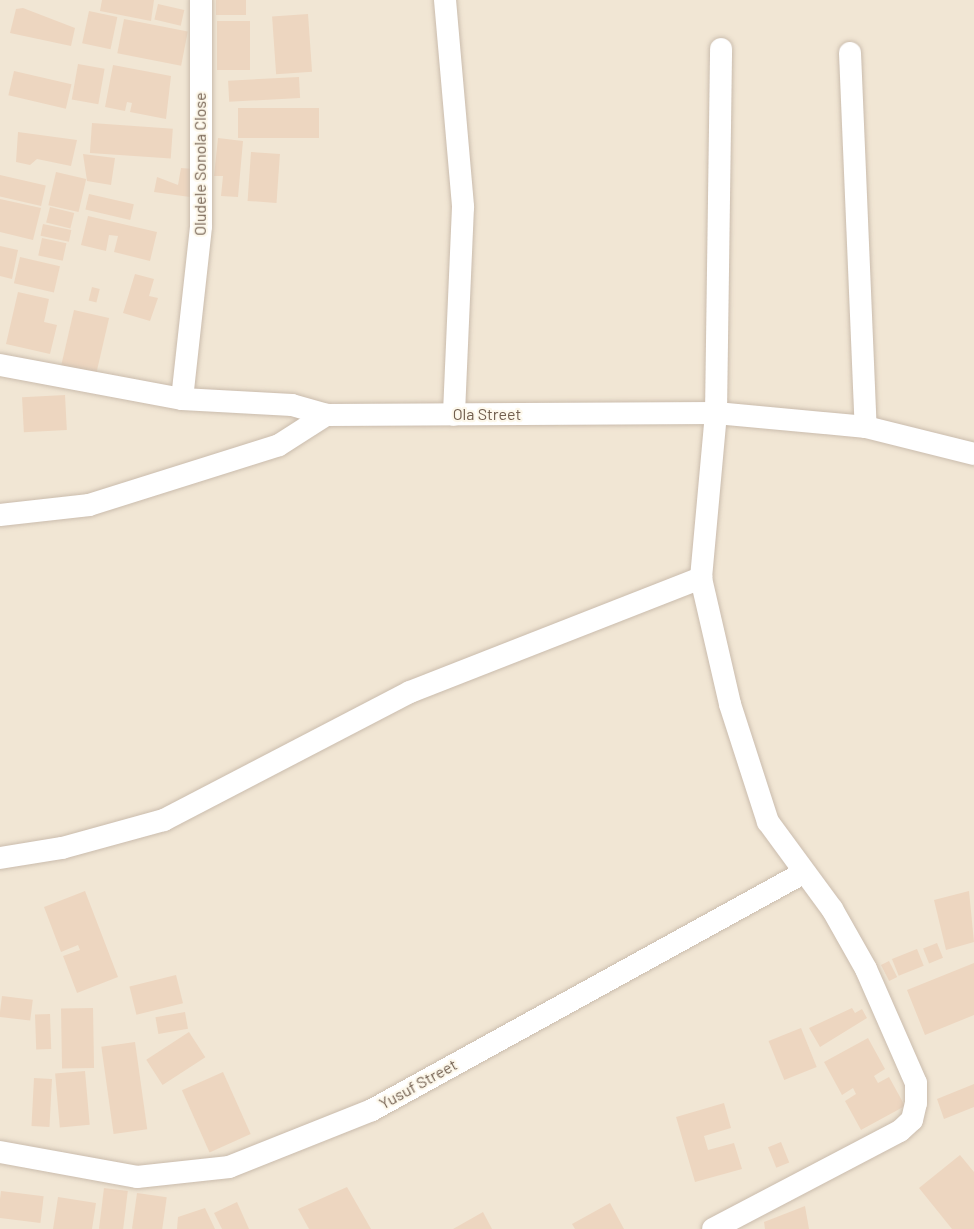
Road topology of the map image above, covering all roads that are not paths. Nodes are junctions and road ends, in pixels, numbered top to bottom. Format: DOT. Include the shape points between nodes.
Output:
graph roads {
  1 [pos="201,0"];
  2 [pos="445,0"];
  3 [pos="721,49"];
  4 [pos="850,53"];
  5 [pos="0,365"];
  6 [pos="182,399"];
  7 [pos="717,413"];
  8 [pos="326,415"];
  9 [pos="454,415"];
  10 [pos="866,427"];
  11 [pos="974,454"];
  12 [pos="0,515"];
  13 [pos="701,578"];
  14 [pos="0,858"];
  15 [pos="803,873"];
  16 [pos="0,1152"];
  17 [pos="714,1229"];
  1 -- 6 [label="street, Oludele Sonola Close" via="201,226"];
  2 -- 9 [label="street" via="463,207"];
  3 -- 7 [label="street"];
  4 -- 10 [label="street"];
  5 -- 6 [label="street, Ola Street"];
  6 -- 8 [label="street, Ola Street" via="292,405"];
  7 -- 9 [label="street, Ola Street"];
  7 -- 10 [label="street, Ola Street"];
  7 -- 13 [label="street"];
  8 -- 9 [label="street, Ola Street"];
  8 -- 12 [label="street" via="279,445 89,505"];
  10 -- 11 [label="street, Ola Street"];
  13 -- 14 [label="street" via="410,692 164,819 62,848"];
  13 -- 15 [label="street" via="744,753 768,822"];
  15 -- 16 [label="street, Yusuf Street" via="372,1110 229,1167 137,1177"];
  15 -- 17 [label="street" via="832,909 866,969 916,1083 914,1112 900,1131"];
}
